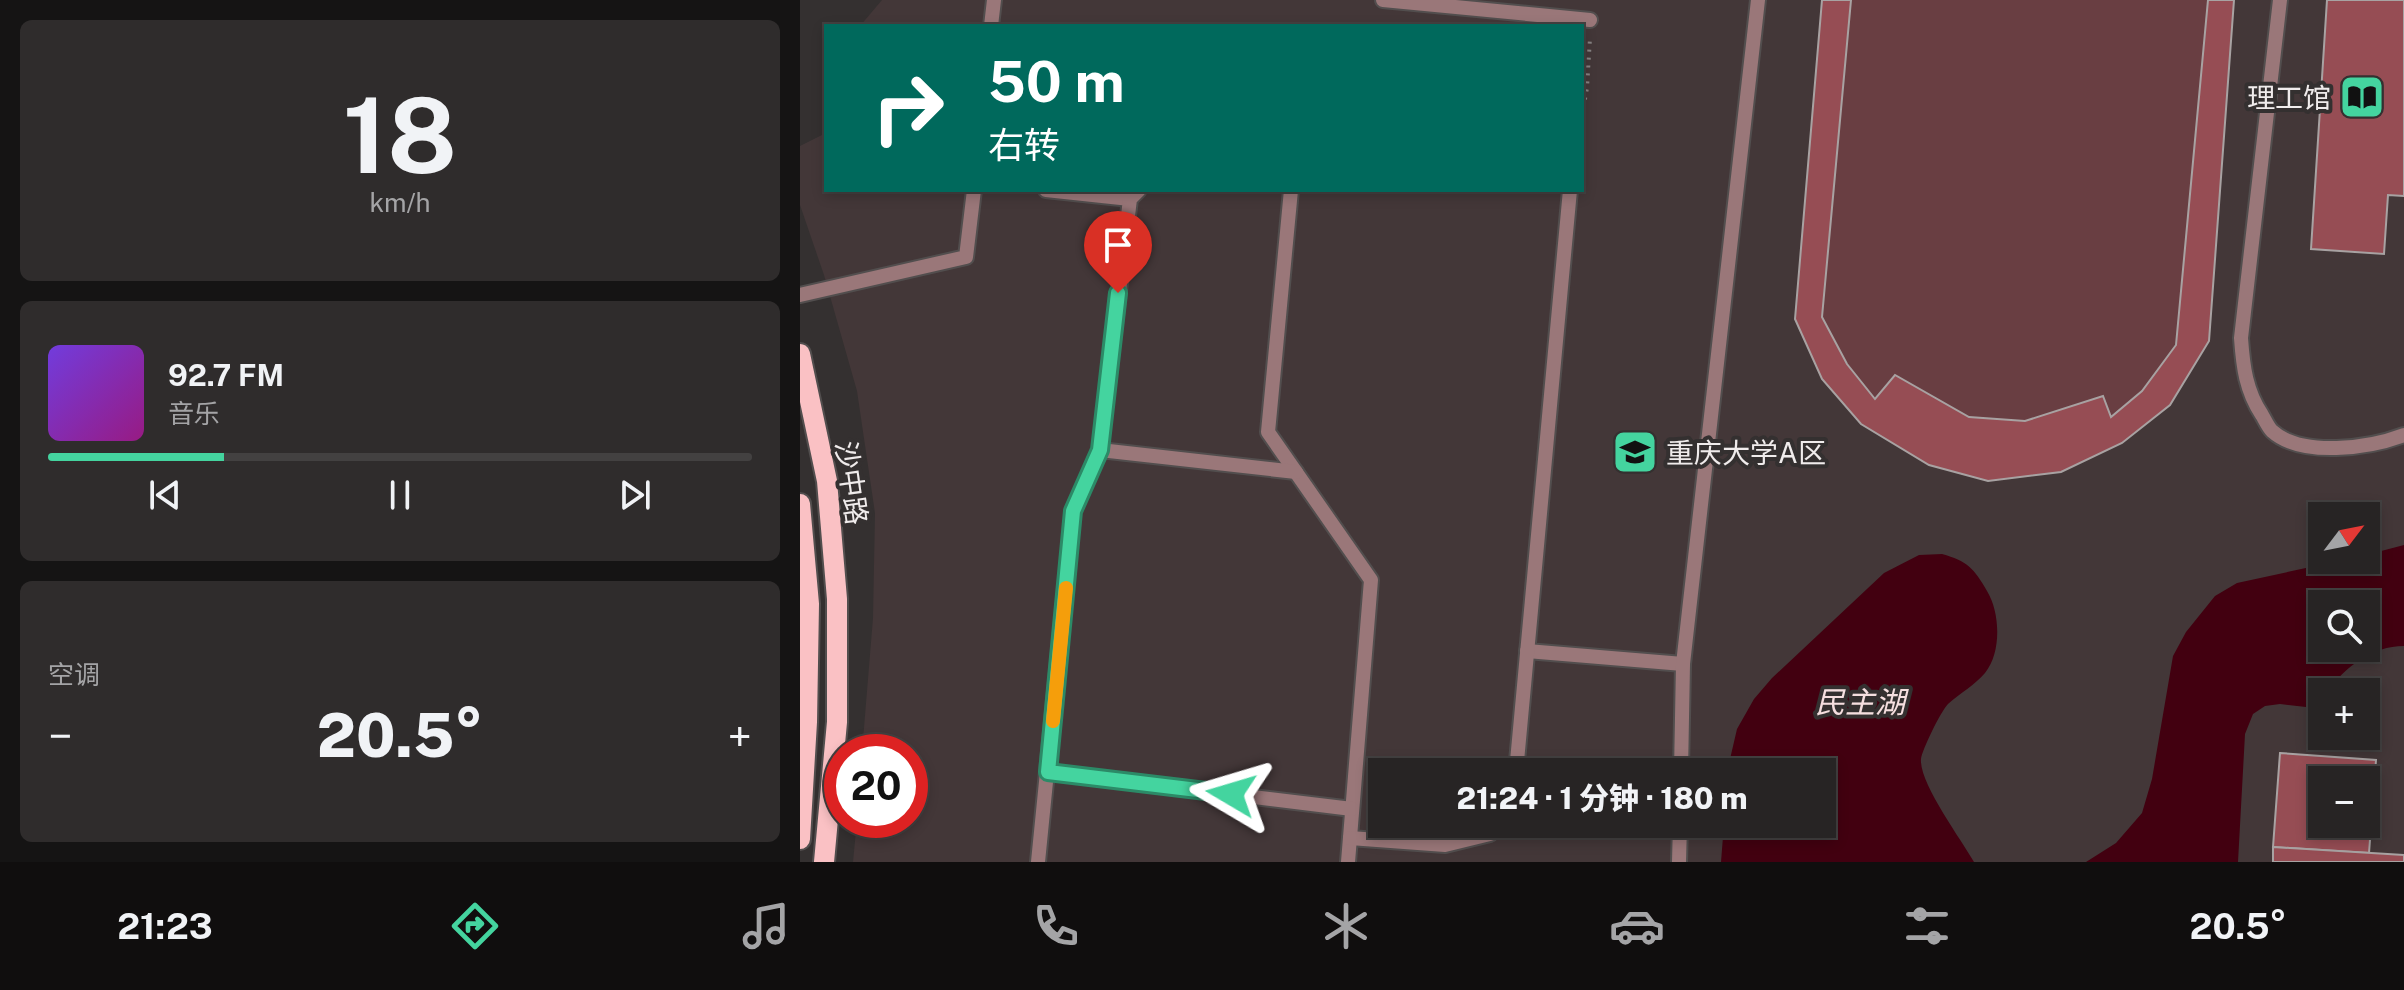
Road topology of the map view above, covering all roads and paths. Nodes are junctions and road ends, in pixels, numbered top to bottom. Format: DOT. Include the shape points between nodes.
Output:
graph roads {
  1 [pos="994,0"];
  2 [pos="1383,0"];
  3 [pos="1758,0"];
  4 [pos="2280,0"];
  5 [pos="1590,20"];
  6 [pos="991,24"];
  7 [pos="1584,104"];
  8 [pos="974,192"];
  9 [pos="1081,192"];
  10 [pos="1291,192"];
  11 [pos="1570,192"];
  12 [pos="1134,195"];
  13 [pos="800,295"];
  14 [pos="800,354"];
  15 [pos="2404,435"];
  16 [pos="1100,450"];
  17 [pos="1296,472"];
  18 [pos="800,504"];
  19 [pos="1527,651"];
  20 [pos="1683,664"];
  21 [pos="1517,758"];
  22 [pos="1681,758"];
  23 [pos="1048,772"];
  24 [pos="1352,809"];
  25 [pos="1350,838"];
  26 [pos="1474,838"];
  27 [pos="1680,838"];
  28 [pos="800,839"];
  29 [pos="824,862"];
  30 [pos="1038,862"];
  31 [pos="1348,862"];
  32 [pos="1679,862"];
  1 -- 6 [label="lane"];
  2 -- 5 [label="lane"];
  3 -- 20 [label="lane"];
  4 -- 15 [label="lane" via="2241,338 2243,371 2254,403 2272,430 2293,442 2354,447"];
  5 -- 7 [label="path"];
  8 -- 13 [label="lane" via="966,257"];
  9 -- 12 [label="lane"];
  10 -- 17 [label="lane" via="1268,432"];
  11 -- 19 [label="lane"];
  12 -- 16 [label="lane"];
  14 -- 29 [label="main road, 沙中路" via="827,481 837,599 837,722"];
  16 -- 17 [label="lane"];
  16 -- 23 [label="lane" via="1073,511"];
  17 -- 24 [label="lane" via="1371,580"];
  18 -- 28 [label="main road, 沙中路" via="809,604"];
  19 -- 20 [label="lane"];
  19 -- 21 [label="lane"];
  20 -- 22 [label="lane"];
  23 -- 24 [label="lane"];
  23 -- 30 [label="lane"];
  24 -- 25 [label="lane"];
  25 -- 26 [label="lane" via="1445,845"];
  25 -- 31 [label="lane"];
  27 -- 32 [label="lane"];
}
